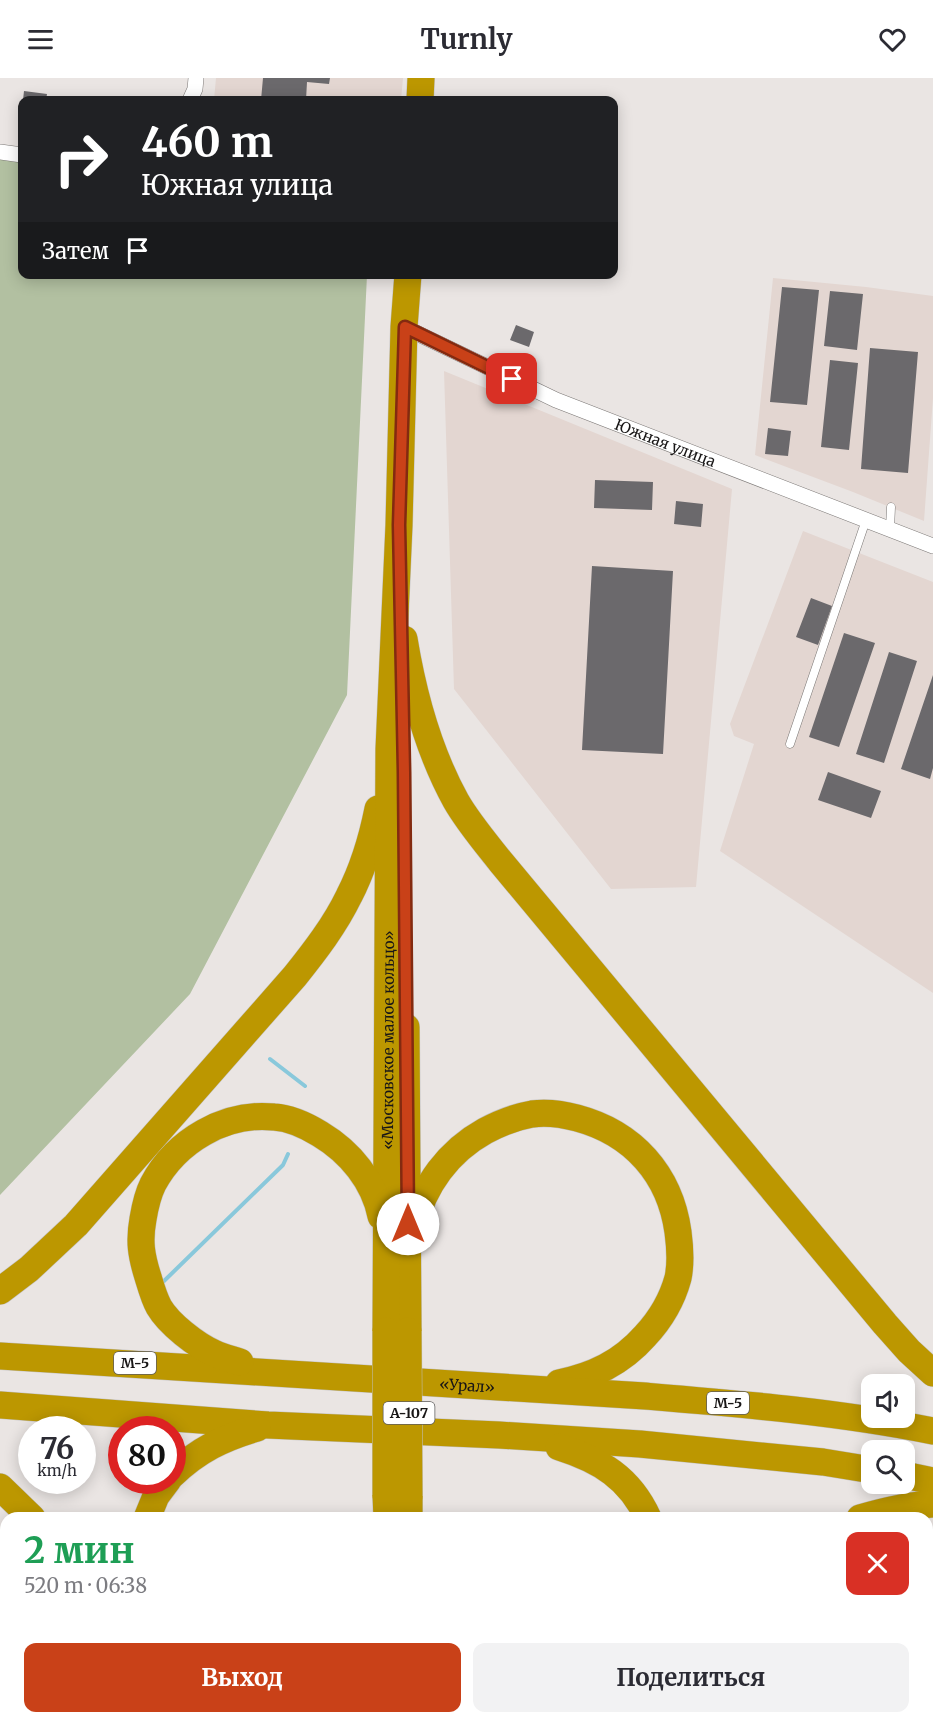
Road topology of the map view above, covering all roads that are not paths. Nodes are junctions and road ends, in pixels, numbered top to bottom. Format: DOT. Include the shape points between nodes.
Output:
graph roads {
  1 [pos="196,78"];
  2 [pos="421,78"];
  3 [pos="192,96"];
  4 [pos="420,96"];
  5 [pos="0,152"];
  6 [pos="18,154"];
  7 [pos="408,279"];
  8 [pos="405,327"];
  9 [pos="891,507"];
  10 [pos="866,520"];
  11 [pos="399,525"];
  12 [pos="890,530"];
  13 [pos="933,546"];
  14 [pos="401,625"];
  15 [pos="790,744"];
  16 [pos="389,749"];
  17 [pos="397,1270"];
  18 [pos="0,1291"];
  19 [pos="0,1356"];
  20 [pos="269,1372"];
  21 [pos="933,1373"];
  22 [pos="522,1389"];
  23 [pos="0,1405"];
  24 [pos="268,1425"];
  25 [pos="933,1431"];
  26 [pos="500,1435"];
  27 [pos="186,1463"];
  28 [pos="861,1468"];
  29 [pos="915,1477"];
  30 [pos="933,1480"];
  31 [pos="0,1487"];
  32 [pos="158,1494"];
  33 [pos="933,1504"];
  34 [pos="398,1507"];
  35 [pos="26,1512"];
  36 [pos="149,1512"];
  37 [pos="646,1512"];
  38 [pos="880,1512"];
  1 -- 3 [label="street"];
  2 -- 4 [label="highway"];
  5 -- 6 [label="street"];
  7 -- 8 [label="highway, «Московское малое кольцо» / А-107"];
  8 -- 10 [label="street, Южная улица" via="556,400"];
  8 -- 11 [label="highway, «Московское малое кольцо» / А-107"];
  9 -- 12 [label="lane"];
  10 -- 12 [label="street, Южная улица"];
  10 -- 15 [label="lane"];
  11 -- 14 [label="highway, «Московское малое кольцо» / А-107"];
  11 -- 16 [label="highway, «Московское малое кольцо» / А-107"];
  12 -- 13 [label="street, Южная улица"];
  14 -- 17 [label="highway, «Московское малое кольцо» / А-107" via="404,772"];
  14 -- 21 [label="highway" via="430,744 442,774 475,829 885,1324"];
  16 -- 17 [label="highway, «Московское малое кольцо» / А-107"];
  16 -- 18 [label="highway" via="373,835 363,864 350,896 317,948 76,1225"];
  17 -- 20 [label="highway" via="371,1186 347,1154 329,1139 274,1117 235,1120 214,1127 181,1148 152,1185 145,1208 141,1254 151,1288 159,1307 191,1339 214,1354"];
  17 -- 22 [label="highway" via="431,1182 443,1165 472,1138 502,1122 533,1114 562,1114 592,1122 635,1148 666,1188 676,1216 678,1276 668,1305 648,1333 617,1361 594,1374"];
  17 -- 34 [label="highway, «Московское малое кольцо» / А-107, bridge"];
  19 -- 20 [label="highway, «Урал» / М-5"];
  20 -- 22 [label="highway, «Урал» / М-5"];
  22 -- 25 [label="highway, «Урал» / М-5" via="740,1404"];
  23 -- 24 [label="highway"];
  24 -- 26 [label="highway"];
  24 -- 27 [label="highway" via="230,1436"];
  26 -- 28 [label="highway" via="640,1444"];
  26 -- 37 [label="highway" via="553,1445 606,1466 625,1483"];
  29 -- 30 [label="highway"];
  31 -- 35 [label="highway"];
  32 -- 36 [label="highway"];
  33 -- 38 [label="highway"];
}
